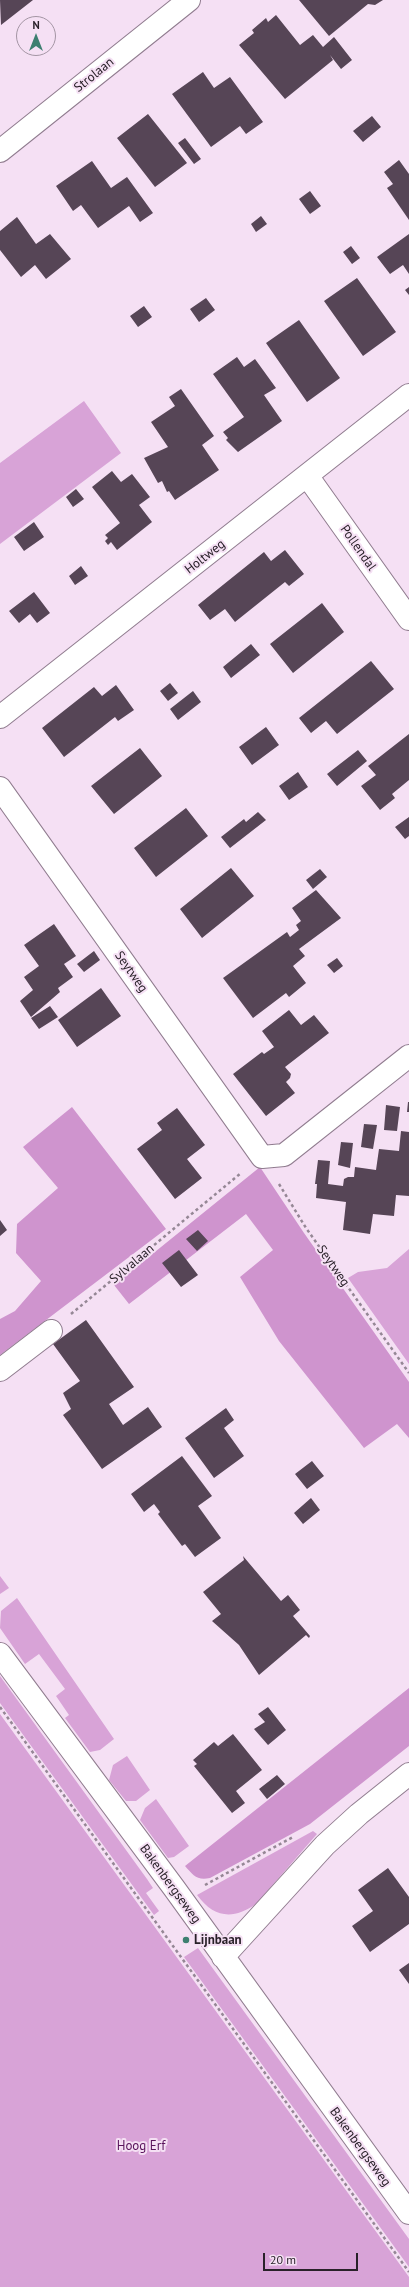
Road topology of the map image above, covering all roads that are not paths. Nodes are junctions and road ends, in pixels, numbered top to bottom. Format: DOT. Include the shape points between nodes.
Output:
graph roads {
  1 [pos="189,0"];
  2 [pos="0,151"];
  3 [pos="409,395"];
  4 [pos="308,476"];
  5 [pos="409,619"];
  6 [pos="0,717"];
  7 [pos="0,788"];
  8 [pos="409,1056"];
  9 [pos="51,1331"];
  10 [pos="0,1370"];
  11 [pos="0,1654"];
  12 [pos="409,1774"];
  13 [pos="223,1957"];
  14 [pos="409,2213"];
  1 -- 2 [label="street, Strolaan"];
  3 -- 4 [label="street, Holtweg"];
  4 -- 5 [label="street, Pollendal"];
  4 -- 6 [label="street, Holtweg"];
  7 -- 8 [label="street, Seytweg" via="262,1156 284,1155"];
  9 -- 10 [label="street"];
  11 -- 13 [label="street, Bakenbergseweg"];
  12 -- 13 [label="street" via="325,1845"];
  13 -- 14 [label="street, Bakenbergseweg"];
}
